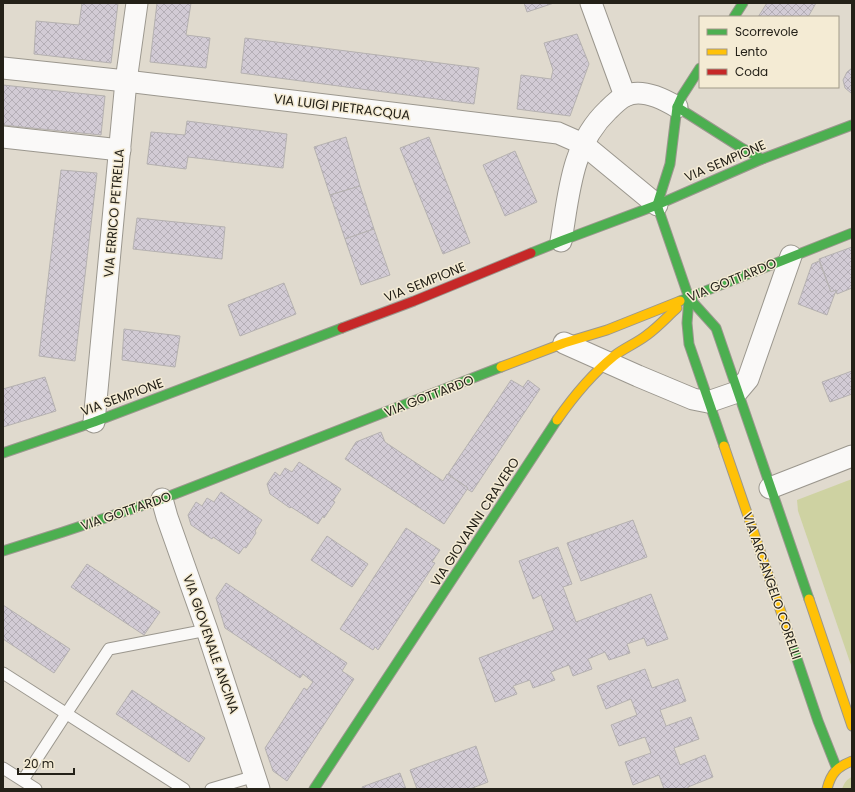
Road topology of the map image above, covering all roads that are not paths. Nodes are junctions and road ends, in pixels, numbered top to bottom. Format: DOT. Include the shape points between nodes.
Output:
graph roads {
  1 [pos="136,3"];
  2 [pos="591,3"];
  3 [pos="743,3"];
  4 [pos="735,16"];
  5 [pos="3,68"];
  6 [pos="699,70"];
  7 [pos="126,81"];
  8 [pos="625,96"];
  9 [pos="676,106"];
  10 [pos="852,125"];
  11 [pos="3,137"];
  12 [pos="583,144"];
  13 [pos="120,150"];
  14 [pos="762,159"];
  15 [pos="659,212"];
  16 [pos="852,233"];
  17 [pos="560,241"];
  18 [pos="791,256"];
  19 [pos="689,298"];
  20 [pos="564,343"];
  21 [pos="607,362"];
  22 [pos="737,392"];
  23 [pos="708,402"];
  24 [pos="94,422"];
  25 [pos="3,453"];
  26 [pos="852,456"];
  27 [pos="770,488"];
  28 [pos="162,499"];
  29 [pos="3,551"];
  30 [pos="207,630"];
  31 [pos="3,673"];
  32 [pos="66,714"];
  33 [pos="852,726"];
  34 [pos="852,761"];
  35 [pos="3,768"];
  36 [pos="837,769"];
  37 [pos="23,780"];
  38 [pos="257,783"];
  39 [pos="36,789"];
  40 [pos="184,789"];
  41 [pos="210,789"];
  42 [pos="314,789"];
  43 [pos="826,789"];
  1 -- 7 [label="street, VIA ERRICO PETRELLA"];
  2 -- 8 [label="street"];
  3 -- 4 [label="street"];
  5 -- 7 [label="street, VIA LUIGI PIETRACQUA"];
  6 -- 9 [label="street"];
  7 -- 12 [label="street, VIA LUIGI PIETRACQUA" via="558,133"];
  7 -- 13 [label="street, VIA ERRICO PETRELLA"];
  8 -- 9 [label="street" via="648,94"];
  8 -- 12 [label="street" via="601,117"];
  9 -- 14 [label="street"];
  9 -- 15 [label="street" via="671,162"];
  10 -- 14 [label="street, VIA SEMPIONE"];
  11 -- 13 [label="street"];
  12 -- 15 [label="street, VIA LUIGI PIETRACQUA"];
  12 -- 17 [label="street" via="573,172"];
  13 -- 24 [label="street, VIA ERRICO PETRELLA"];
  14 -- 15 [label="street, VIA SEMPIONE"];
  15 -- 17 [label="street, VIA SEMPIONE"];
  15 -- 19 [label="street, VIA ARCANGELO CORELLI"];
  16 -- 18 [label="street, VIA GOTTARDO"];
  17 -- 24 [label="street, VIA SEMPIONE" via="414,301"];
  18 -- 19 [label="street, VIA GOTTARDO"];
  18 -- 22 [label="street" via="748,379"];
  19 -- 20 [label="street, VIA GOTTARDO" via="608,330"];
  19 -- 21 [label="street, VIA GIOVANNI CRAVERO" via="647,335"];
  19 -- 22 [label="street, VIA ARCANGELO CORELLI" via="716,328"];
  19 -- 23 [label="street, VIA ARCANGELO CORELLI" via="689,344"];
  20 -- 21 [label="street"];
  20 -- 28 [label="street, VIA GOTTARDO"];
  21 -- 23 [label="street" via="693,399"];
  21 -- 42 [label="street, VIA GIOVANNI CRAVERO" via="562,412"];
  22 -- 23 [label="street"];
  22 -- 27 [label="street, VIA ARCANGELO CORELLI"];
  23 -- 36 [label="street, VIA ARCANGELO CORELLI"];
  24 -- 25 [label="street, VIA SEMPIONE"];
  26 -- 27 [label="street"];
  27 -- 33 [label="street, VIA ARCANGELO CORELLI"];
  28 -- 29 [label="street, VIA GOTTARDO"];
  28 -- 30 [label="street, VIA GIOVENALE ANCINA"];
  30 -- 32 [label="lane" via="109,649"];
  30 -- 38 [label="street, VIA GIOVENALE ANCINA"];
  31 -- 32 [label="lane"];
  32 -- 37 [label="lane"];
  32 -- 40 [label="lane"];
  34 -- 36 [label="street"];
  35 -- 37 [label="lane"];
  36 -- 43 [label="street" via="828,781"];
  37 -- 39 [label="lane"];
  38 -- 41 [label="lane"];
}
